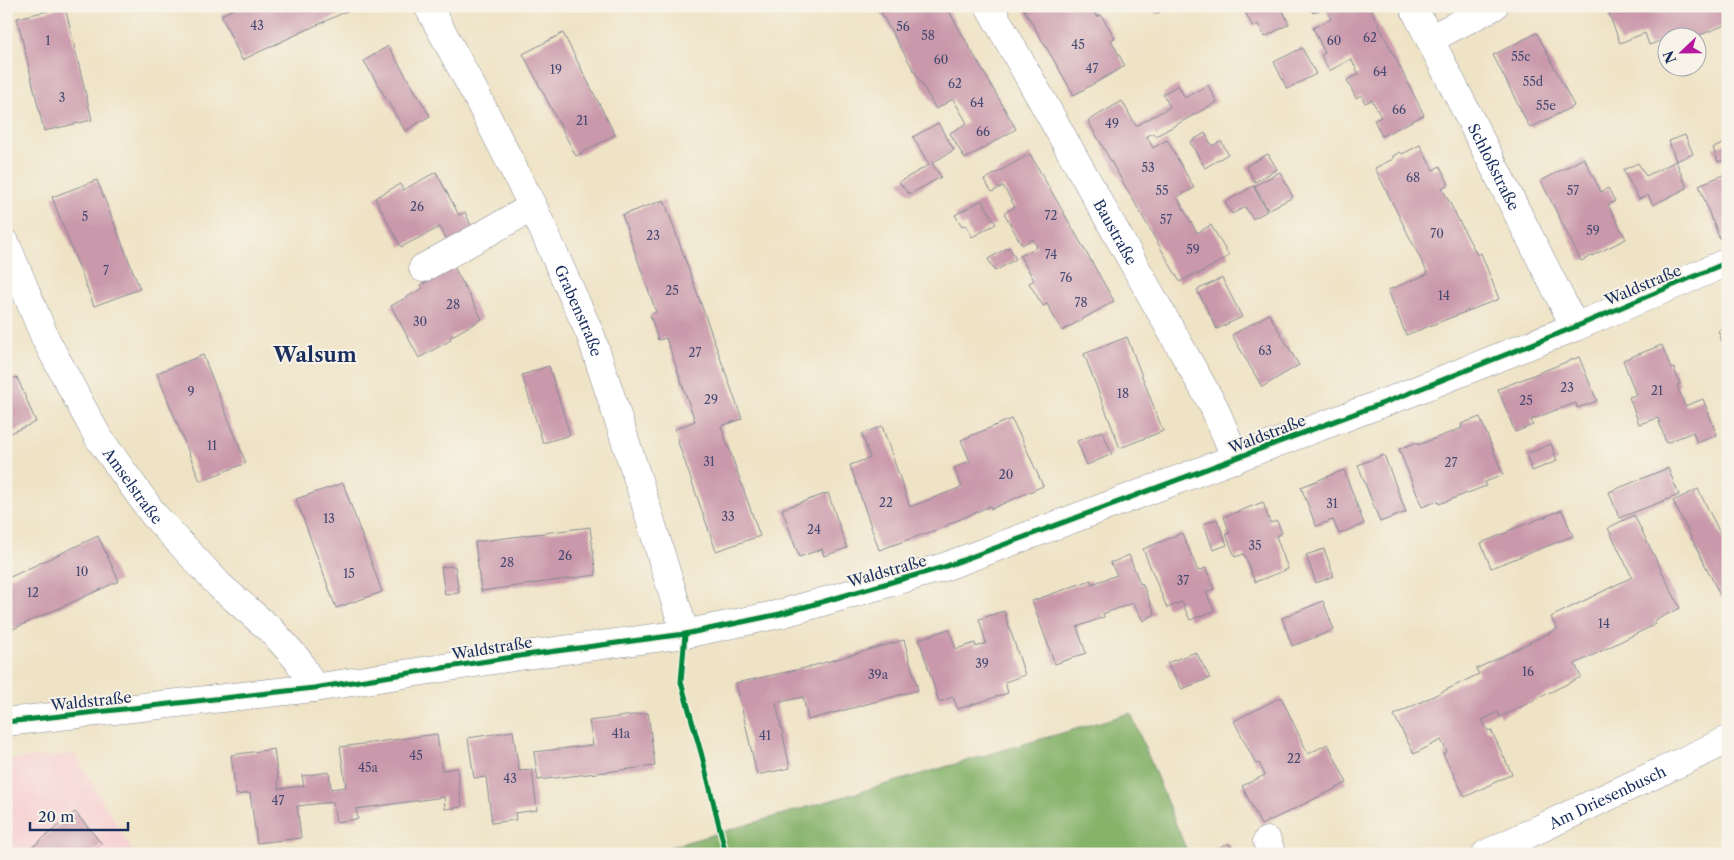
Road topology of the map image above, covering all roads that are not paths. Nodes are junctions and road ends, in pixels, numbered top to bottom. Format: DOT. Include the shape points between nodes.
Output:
graph roads {
  1 [pos="428,6"];
  2 [pos="989,6"];
  3 [pos="1413,6"];
  4 [pos="1494,6"];
  5 [pos="1430,39"];
  6 [pos="533,207"];
  7 [pos="6,244"];
  8 [pos="1728,262"];
  9 [pos="422,268"];
  10 [pos="1575,327"];
  11 [pos="1236,459"];
  12 [pos="685,634"];
  13 [pos="314,688"];
  14 [pos="6,722"];
  15 [pos="1728,740"];
  16 [pos="1486,854"];
  1 -- 6 [label="street, Grabenstraße"];
  2 -- 11 [label="street, Baustraße" via="1214,406"];
  3 -- 5 [label="street, Schloßstraße"];
  4 -- 5 [label="street"];
  5 -- 10 [label="street, Schloßstraße"];
  6 -- 9 [label="street"];
  6 -- 12 [label="street, Grabenstraße" via="591,336"];
  7 -- 13 [label="street, Amselstraße" via="46,340 98,437 154,515 220,586 272,631 298,660"];
  8 -- 10 [label="street, Waldstraße"];
  10 -- 11 [label="street, Waldstraße"];
  11 -- 12 [label="street, Waldstraße" via="944,567 780,614"];
  12 -- 13 [label="street, Waldstraße"];
  13 -- 14 [label="street, Waldstraße"];
  15 -- 16 [label="street, Am Driesenbusch"];
}
